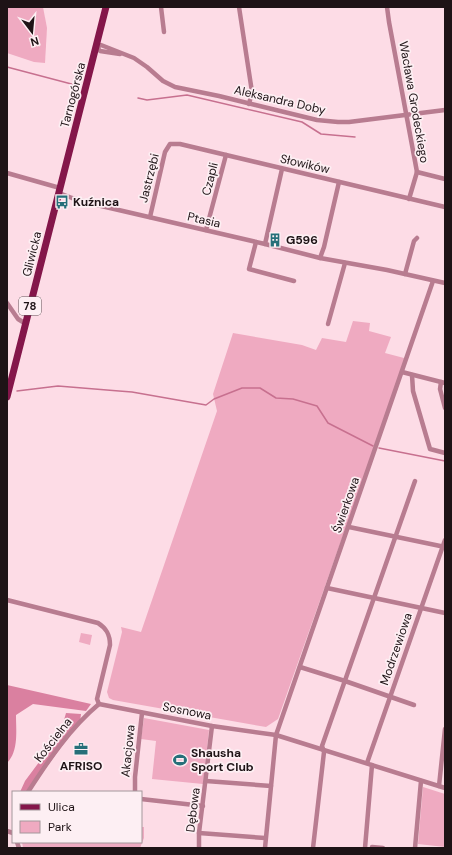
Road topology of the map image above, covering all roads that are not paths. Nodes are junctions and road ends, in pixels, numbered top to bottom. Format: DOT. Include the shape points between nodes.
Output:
graph roads {
  1 [pos="106,7"];
  2 [pos="161,7"];
  3 [pos="239,7"];
  4 [pos="387,7"];
  5 [pos="164,32"];
  6 [pos="96,47"];
  7 [pos="249,104"];
  8 [pos="445,110"];
  9 [pos="407,114"];
  10 [pos="170,144"];
  11 [pos="226,155"];
  12 [pos="282,169"];
  13 [pos="417,172"];
  14 [pos="7,173"];
  15 [pos="445,179"];
  16 [pos="339,182"];
  17 [pos="59,190"];
  18 [pos="409,199"];
  19 [pos="445,208"];
  20 [pos="150,217"];
  21 [pos="206,230"];
  22 [pos="416,238"];
  23 [pos="256,242"];
  24 [pos="264,244"];
  25 [pos="320,258"];
  26 [pos="345,263"];
  27 [pos="405,274"];
  28 [pos="294,281"];
  29 [pos="433,281"];
  30 [pos="445,283"];
  31 [pos="7,303"];
  32 [pos="26,324"];
  33 [pos="328,324"];
  34 [pos="402,372"];
  35 [pos="412,375"];
  36 [pos="443,382"];
  37 [pos="7,397"];
  38 [pos="445,408"];
  39 [pos="445,453"];
  40 [pos="415,481"];
  41 [pos="349,527"];
  42 [pos="396,536"];
  43 [pos="445,540"];
  44 [pos="444,546"];
  45 [pos="327,588"];
  46 [pos="374,597"];
  47 [pos="7,600"];
  48 [pos="421,607"];
  49 [pos="445,613"];
  50 [pos="300,667"];
  51 [pos="345,681"];
  52 [pos="390,697"];
  53 [pos="99,704"];
  54 [pos="414,705"];
  55 [pos="142,713"];
  56 [pos="212,726"];
  57 [pos="445,729"];
  58 [pos="276,735"];
  59 [pos="323,749"];
  60 [pos="367,763"];
  61 [pos="372,765"];
  62 [pos="206,781"];
  63 [pos="421,781"];
  64 [pos="271,786"];
  65 [pos="439,786"];
  66 [pos="445,788"];
  67 [pos="29,791"];
  68 [pos="135,791"];
  69 [pos="142,799"];
  70 [pos="203,806"];
  71 [pos="199,833"];
  72 [pos="266,838"];
  73 [pos="372,847"];
  74 [pos="199,848"];
  75 [pos="265,848"];
  76 [pos="313,848"];
  77 [pos="366,848"];
  78 [pos="383,848"];
  79 [pos="415,848"];
  1 -- 6 [label="main road, Tarnogórska / 78"];
  2 -- 5 [label="street"];
  3 -- 7 [label="street" via="252,92"];
  4 -- 9 [label="street, Wacława Grodeckiego"];
  6 -- 7 [label="street, Aleksandra Doby" via="100,51 134,58 174,87"];
  6 -- 17 [label="main road, Tarnogórska / 78"];
  7 -- 9 [label="street, Aleksandra Doby" via="328,122 349,122"];
  8 -- 9 [label="street, Aleksandra Doby"];
  9 -- 13 [label="street, Wacława Grodeckiego"];
  10 -- 11 [label="street, Słowików"];
  10 -- 20 [label="street, Jastrzębi" via="165,152"];
  11 -- 12 [label="street, Słowików"];
  11 -- 21 [label="street, Czapli"];
  12 -- 16 [label="street, Słowików"];
  12 -- 24 [label="street"];
  13 -- 15 [label="street, Wacława Grodeckiego"];
  13 -- 18 [label="street"];
  14 -- 17 [label="street, Ptasia"];
  16 -- 18 [label="street, Słowików"];
  16 -- 25 [label="street"];
  17 -- 20 [label="street, Ptasia" via="72,198"];
  17 -- 32 [label="main road, Gliwicka / 78"];
  18 -- 19 [label="street, Słowików"];
  20 -- 21 [label="street, Ptasia"];
  21 -- 23 [label="street, Ptasia"];
  22 -- 27 [label="street"];
  23 -- 24 [label="street, Ptasia"];
  23 -- 28 [label="street" via="250,269"];
  24 -- 25 [label="street, Ptasia"];
  25 -- 26 [label="street, Ptasia"];
  26 -- 27 [label="street, Ptasia"];
  26 -- 33 [label="street"];
  27 -- 29 [label="street, Ptasia"];
  29 -- 30 [label="street, Ptasia"];
  29 -- 34 [label="street, Świerkowa"];
  31 -- 32 [label="street" via="18,319"];
  32 -- 37 [label="main road, Gliwicka / 78"];
  34 -- 35 [label="street"];
  34 -- 41 [label="street, Świerkowa"];
  35 -- 36 [label="street"];
  35 -- 39 [label="street" via="413,391 430,449"];
  36 -- 38 [label="street" via="440,389"];
  40 -- 42 [label="street"];
  41 -- 42 [label="street"];
  41 -- 45 [label="street, Świerkowa"];
  42 -- 44 [label="street"];
  42 -- 46 [label="street"];
  43 -- 44 [label="street, Modrzewiowa"];
  44 -- 48 [label="street, Modrzewiowa"];
  45 -- 46 [label="street, Modrzewiowa"];
  45 -- 50 [label="street, Świerkowa"];
  46 -- 48 [label="street, Modrzewiowa"];
  46 -- 51 [label="street"];
  47 -- 53 [label="street" via="98,623 104,627 110,638 110,645 97,699"];
  48 -- 49 [label="street, Modrzewiowa"];
  48 -- 52 [label="street, Modrzewiowa"];
  50 -- 51 [label="street, Modrzewiowa"];
  50 -- 58 [label="street, Świerkowa"];
  51 -- 52 [label="street, Modrzewiowa"];
  51 -- 59 [label="street"];
  52 -- 54 [label="street, Modrzewiowa"];
  52 -- 60 [label="street, Modrzewiowa"];
  53 -- 55 [label="street, Sosnowa"];
  53 -- 67 [label="street, Kościelna" via="80,722"];
  55 -- 56 [label="street, Sosnowa"];
  55 -- 68 [label="street, Akacjowa"];
  56 -- 58 [label="street, Sosnowa"];
  56 -- 62 [label="street, Dębowa"];
  57 -- 65 [label="street"];
  58 -- 59 [label="street, Sosnowa"];
  58 -- 64 [label="street, Świerkowa"];
  59 -- 60 [label="street, Sosnowa"];
  59 -- 76 [label="street"];
  60 -- 61 [label="street, Sosnowa"];
  61 -- 63 [label="street, Sosnowa"];
  61 -- 77 [label="street"];
  62 -- 64 [label="street"];
  62 -- 70 [label="street, Dębowa"];
  63 -- 65 [label="street, Sosnowa"];
  63 -- 79 [label="street"];
  64 -- 72 [label="street, Świerkowa"];
  65 -- 66 [label="street, Sosnowa"];
  69 -- 70 [label="street"];
  70 -- 71 [label="street, Dębowa"];
  71 -- 72 [label="street"];
  71 -- 74 [label="street, Dębowa"];
  72 -- 75 [label="street, Świerkowa"];
  73 -- 78 [label="street"];
}
